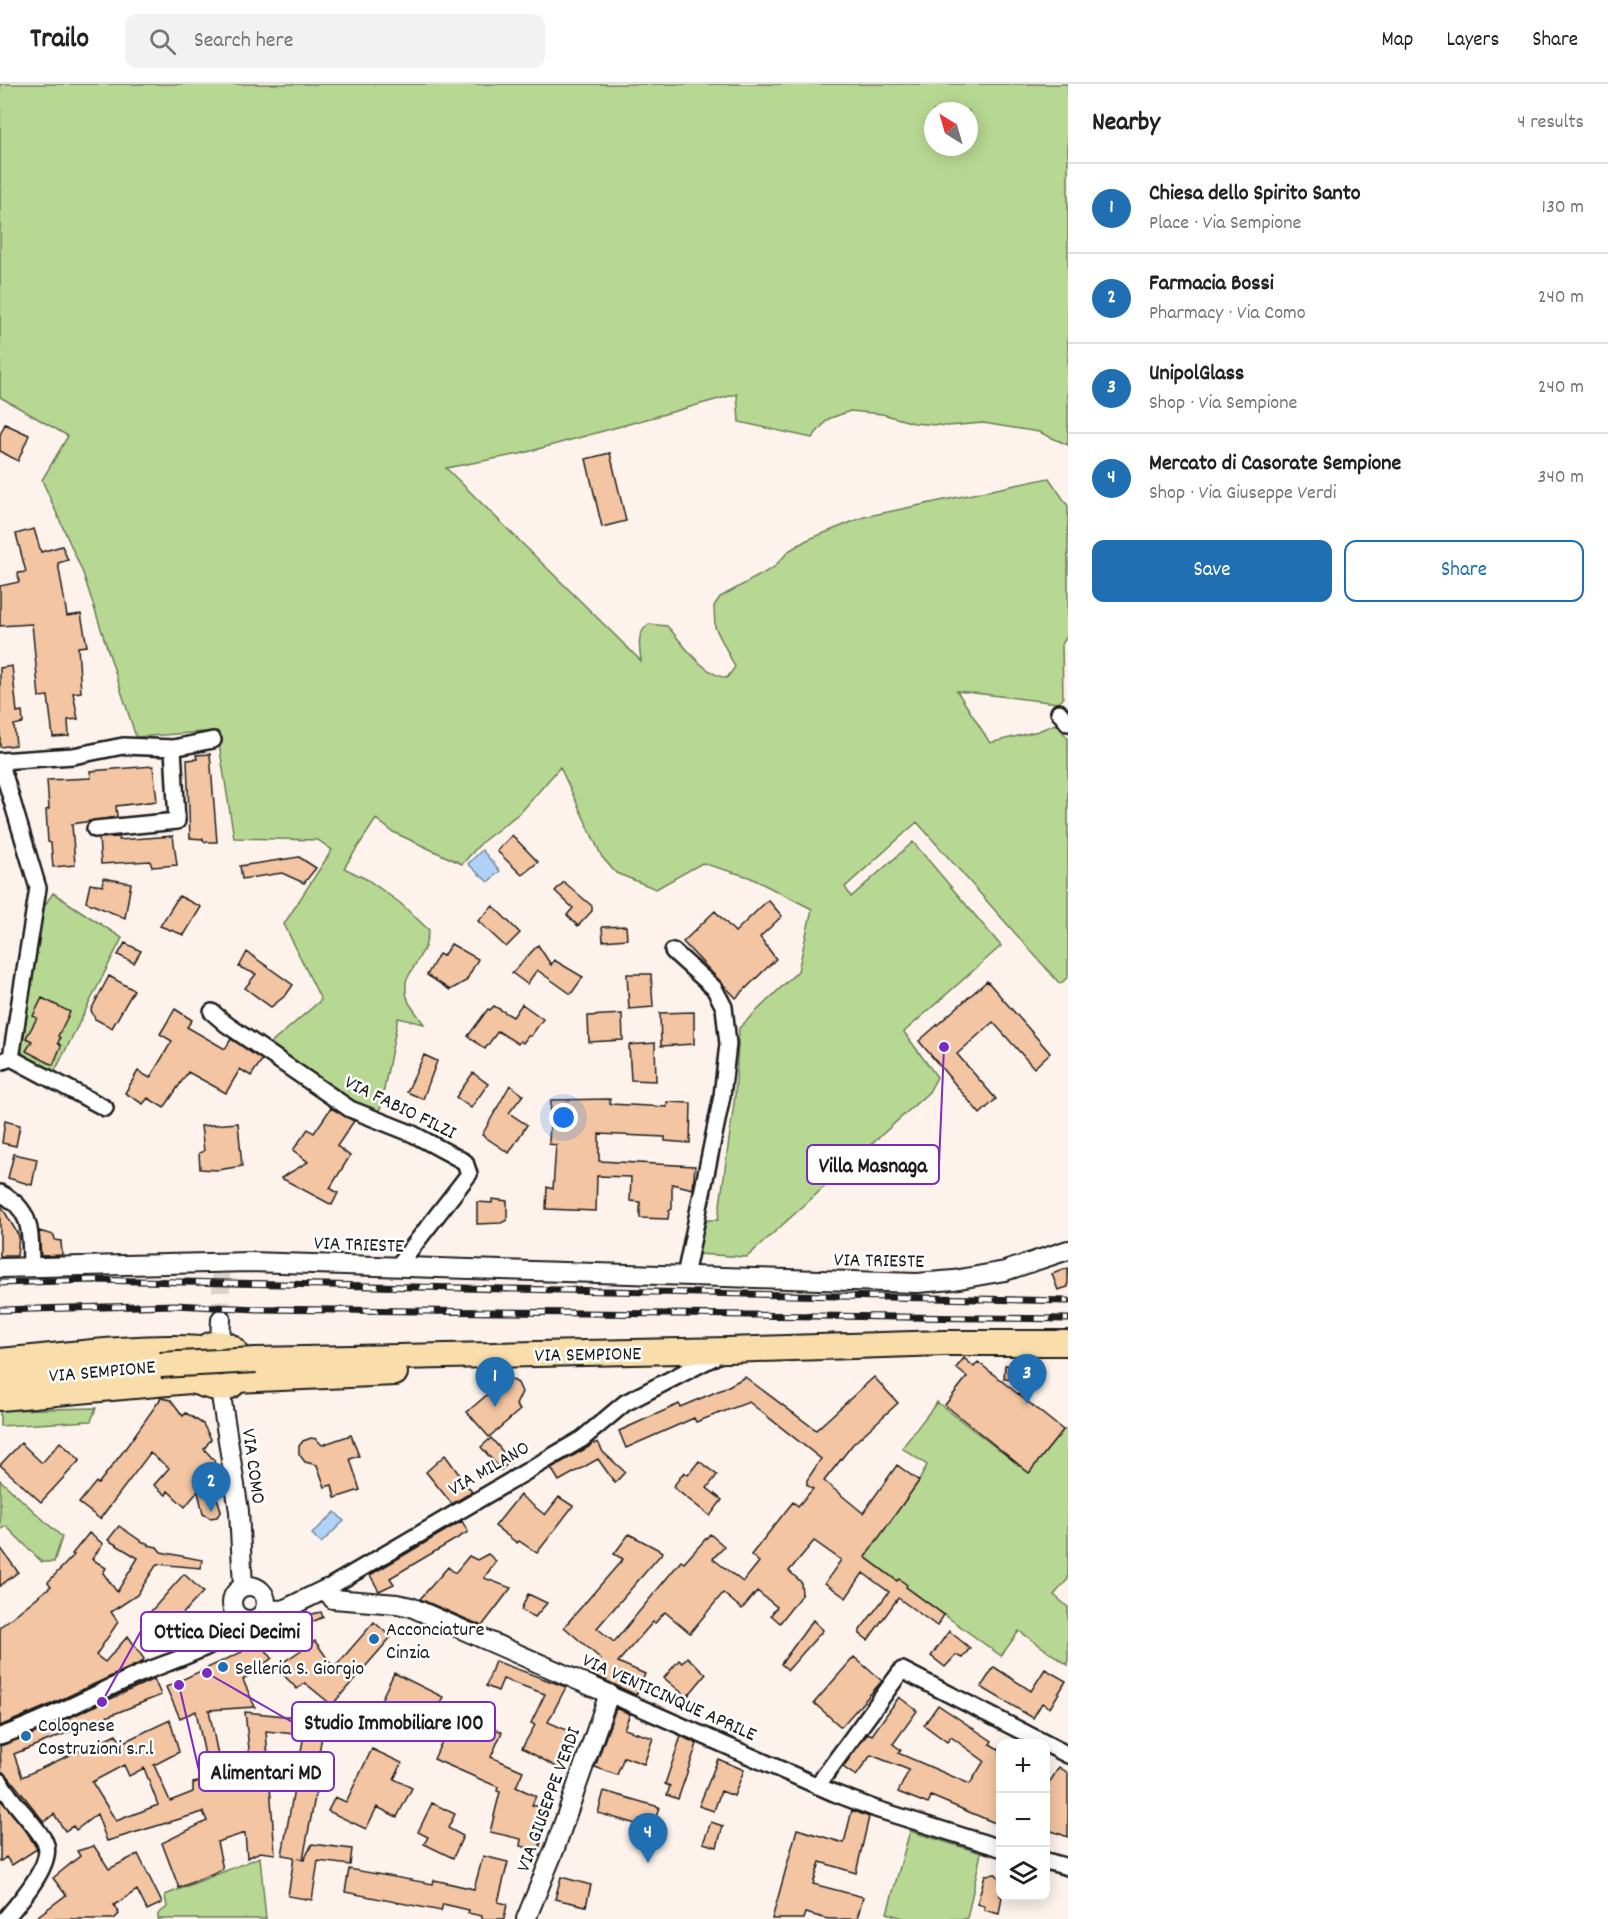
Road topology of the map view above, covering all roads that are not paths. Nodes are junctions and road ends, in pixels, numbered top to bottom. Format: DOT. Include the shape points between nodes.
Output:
graph roads {
  1 [pos="213,740"];
  2 [pos="172,748"];
  3 [pos="0,760"];
  4 [pos="95,829"];
  5 [pos="673,951"];
  6 [pos="212,1012"];
  7 [pos="6,1060"];
  8 [pos="105,1107"];
  9 [pos="0,1194"];
  10 [pos="1068,1250"];
  11 [pos="31,1267"];
  12 [pos="397,1267"];
  13 [pos="0,1268"];
  14 [pos="685,1276"];
  15 [pos="221,1319"];
  16 [pos="1068,1343"];
  17 [pos="217,1346"];
  18 [pos="728,1350"];
  19 [pos="541,1354"];
  20 [pos="502,1355"];
  21 [pos="0,1361"];
  22 [pos="0,1381"];
  23 [pos="219,1384"];
  24 [pos="0,1398"];
  25 [pos="243,1586"];
  26 [pos="326,1589"];
  27 [pos="265,1609"];
  28 [pos="244,1620"];
  29 [pos="609,1694"];
  30 [pos="0,1736"];
  31 [pos="1068,1755"];
  32 [pos="0,1781"];
  33 [pos="817,1786"];
  34 [pos="997,1847"];
  35 [pos="1050,1862"];
  36 [pos="1068,1867"];
  37 [pos="5,1919"];
  38 [pos="526,1919"];
  1 -- 2 [label="street"];
  2 -- 3 [label="street" via="123,746 73,756"];
  2 -- 4 [label="street" via="177,821"];
  3 -- 7 [label="street" via="38,888"];
  5 -- 14 [label="street" via="714,988 724,1007 728,1044 722,1096"];
  6 -- 12 [label="street, VIA FABIO FILZI" via="350,1109 413,1134 465,1162 469,1174"];
  7 -- 8 [label="street"];
  9 -- 11 [label="street" via="14,1201 27,1216"];
  10 -- 14 [label="street, VIA TRIESTE" via="1005,1271 917,1284"];
  11 -- 12 [label="street, VIA TRIESTE"];
  11 -- 13 [label="street, VIA TRIESTE"];
  12 -- 14 [label="street, VIA TRIESTE"];
  15 -- 17 [label="street"];
  16 -- 18 [label="main road, VIA SEMPIONE" via="944,1342"];
  17 -- 19 [label="main road" via="444,1340 524,1345"];
  17 -- 21 [label="main road"];
  17 -- 23 [label="main road" via="236,1353 240,1362 240,1371"];
  17 -- 23 [label="main road" via="196,1357 194,1366 196,1376"];
  18 -- 19 [label="main road, VIA SEMPIONE"];
  18 -- 26 [label="street, VIA MILANO" via="625,1403 582,1439"];
  19 -- 20 [label="main road, VIA SEMPIONE"];
  20 -- 22 [label="main road, VIA SEMPIONE, bridge" via="256,1360"];
  20 -- 23 [label="main road" via="484,1366 445,1371"];
  23 -- 24 [label="main road" via="190,1381"];
  23 -- 25 [label="street, VIA COMO" via="239,1511"];
  25 -- 27 [label="street" via="261,1591 266,1599"];
  25 -- 28 [label="street" via="236,1591 232,1608"];
  26 -- 27 [label="street, VIA MILANO" via="283,1610"];
  26 -- 29 [label="street, VIA VENTICINQUE APRILE" via="333,1599 397,1604 422,1611"];
  27 -- 28 [label="street" via="253,1620"];
  28 -- 30 [label="street" via="222,1639"];
  29 -- 33 [label="street, VIA VENTICINQUE APRILE"];
  29 -- 38 [label="street, VIA GIUSEPPE VERDI"];
  31 -- 33 [label="street" via="903,1670"];
  32 -- 37 [label="street" via="46,1844 47,1857"];
  33 -- 34 [label="street, VIA VENTICINQUE APRILE"];
  35 -- 36 [label="street"];
}
